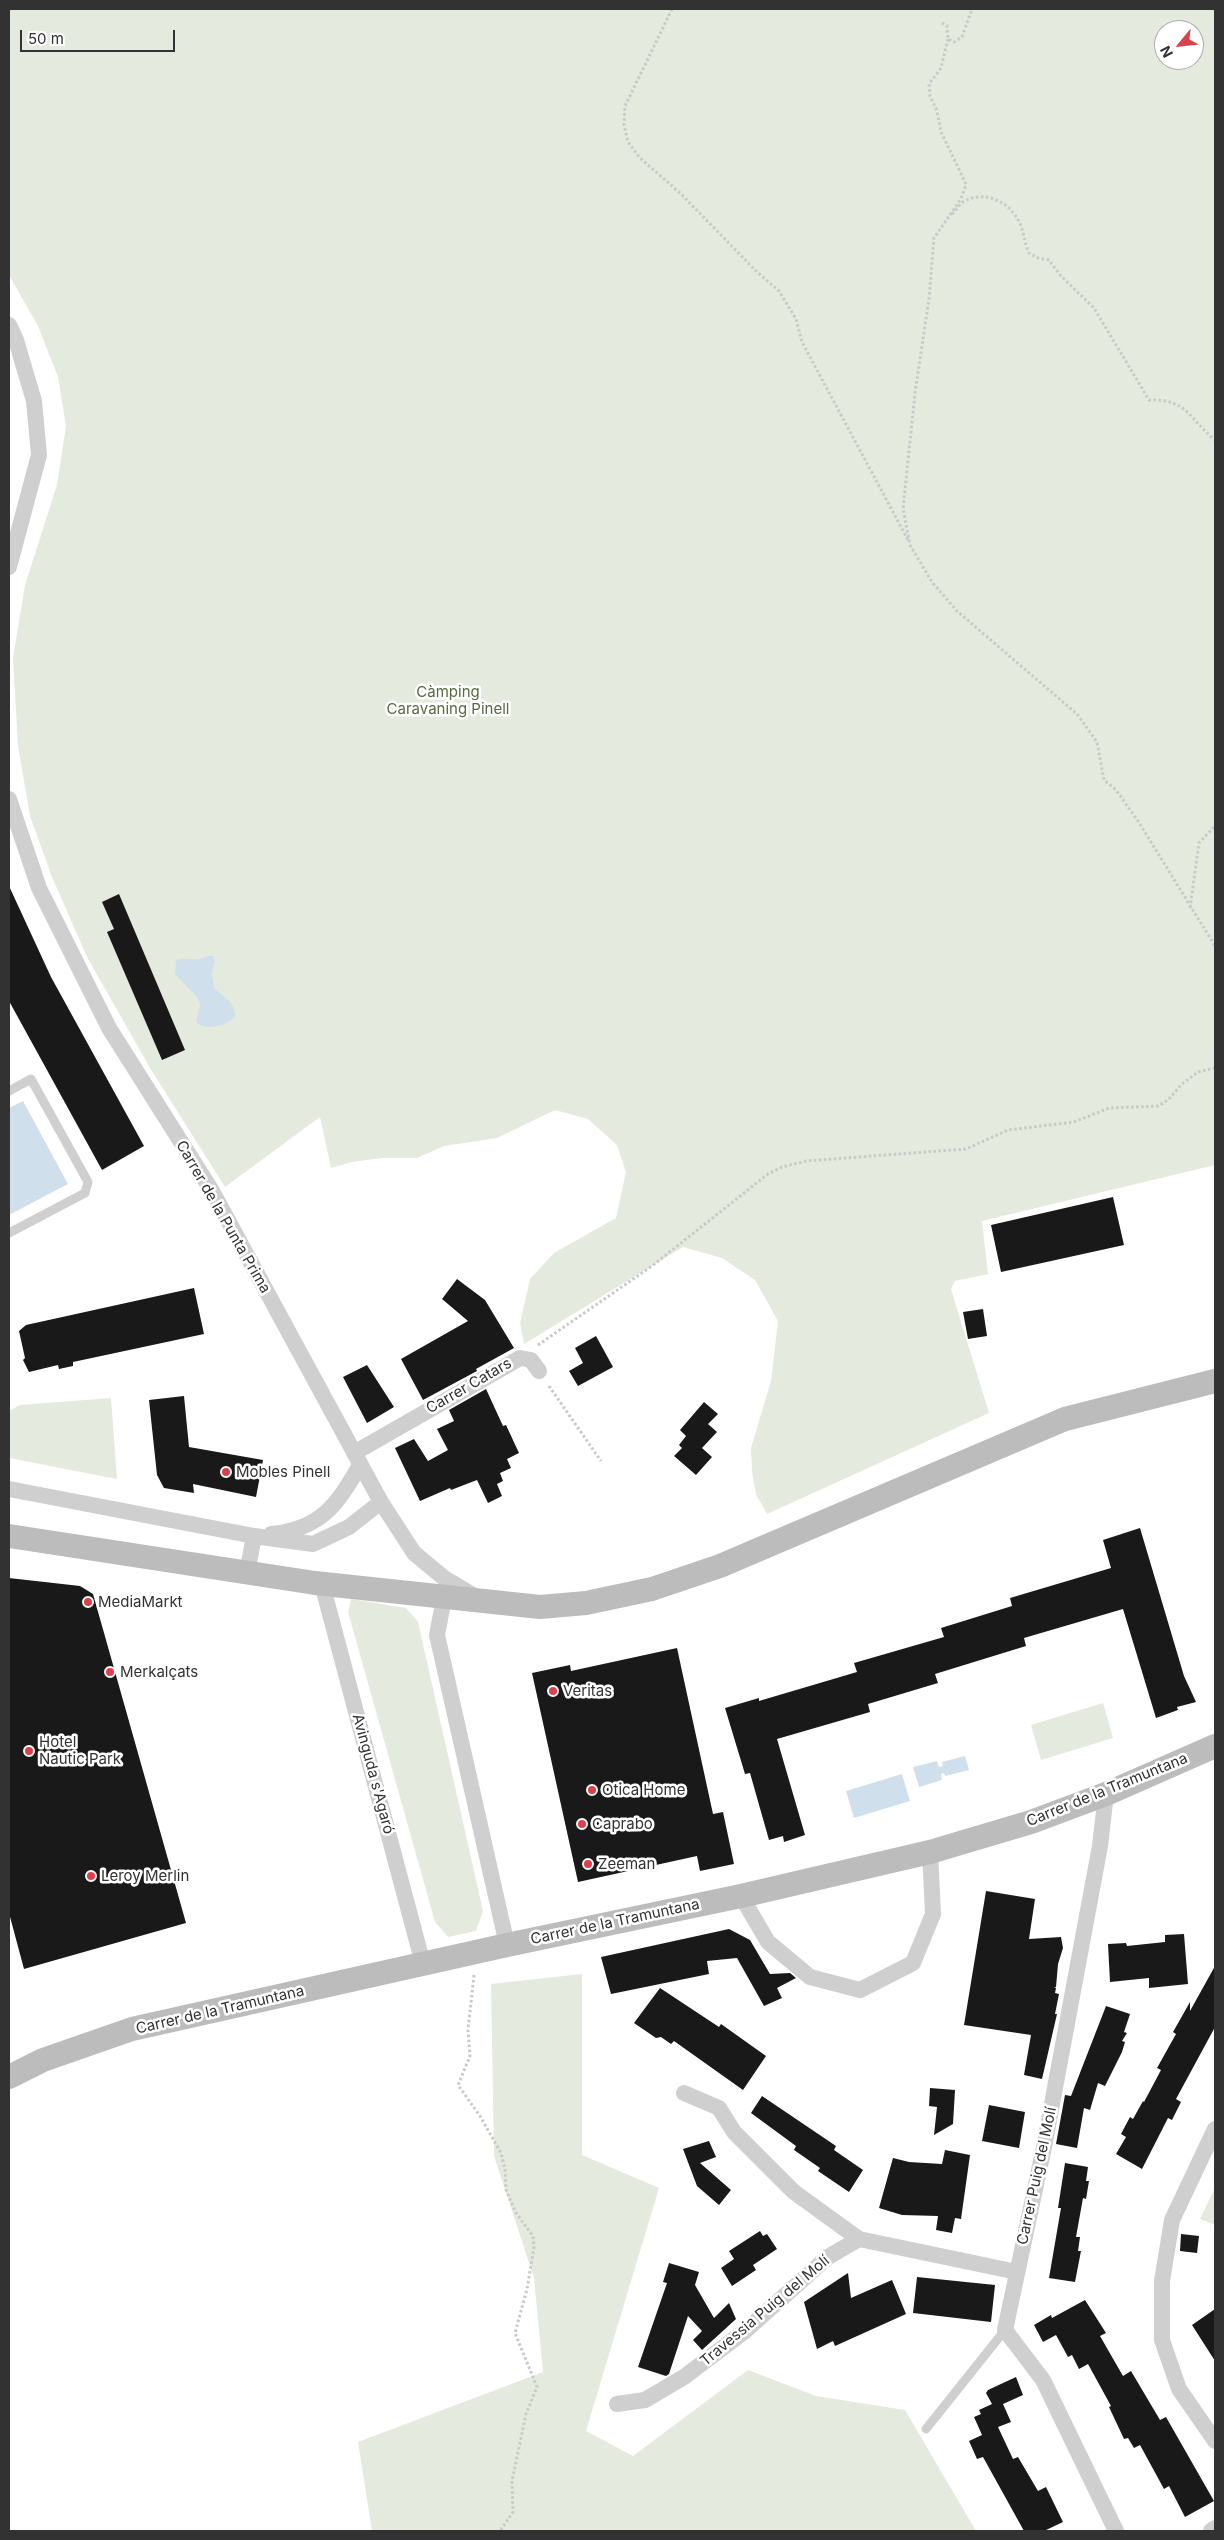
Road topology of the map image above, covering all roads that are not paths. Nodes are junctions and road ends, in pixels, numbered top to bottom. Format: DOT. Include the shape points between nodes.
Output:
graph roads {
  1 [pos="9,325"];
  2 [pos="9,567"];
  3 [pos="9,799"];
  4 [pos="9,1091"];
  5 [pos="9,1234"];
  6 [pos="539,1371"];
  7 [pos="1215,1381"];
  8 [pos="357,1459"];
  9 [pos="9,1490"];
  10 [pos="381,1502"];
  11 [pos="9,1536"];
  12 [pos="254,1536"];
  13 [pos="247,1573"];
  14 [pos="322,1584"];
  15 [pos="444,1598"];
  16 [pos="484,1602"];
  17 [pos="1215,1746"];
  18 [pos="1106,1794"];
  19 [pos="930,1852"];
  20 [pos="740,1896"];
  21 [pos="507,1945"];
  22 [pos="423,1964"];
  23 [pos="9,2077"];
  24 [pos="684,2093"];
  25 [pos="1215,2129"];
  26 [pos="859,2239"];
  27 [pos="1017,2272"];
  28 [pos="1004,2330"];
  29 [pos="617,2404"];
  30 [pos="926,2429"];
  31 [pos="1215,2441"];
  32 [pos="1215,2528"];
  33 [pos="1116,2531"];
  34 [pos="1211,2531"];
  1 -- 2 [label="street" via="34,401 40,455"];
  3 -- 8 [label="street, Carrer de la Punta Prima" via="39,888 109,1028 212,1191"];
  4 -- 5 [label="lane" via="31,1079 88,1182 85,1193"];
  6 -- 8 [label="street, Carrer Catars" via="531,1360 520,1358"];
  7 -- 16 [label="main road" via="1065,1419 720,1566 652,1589 586,1603 540,1607"];
  8 -- 10 [label="street, Carrer de la Punta Prima"];
  8 -- 12 [label="street" via="340,1500 319,1519 288,1532"];
  9 -- 12 [label="street"];
  10 -- 12 [label="street" via="348,1527 313,1544"];
  10 -- 16 [label="street, Carrer de la Punta Prima" via="414,1553 444,1578"];
  11 -- 13 [label="main road"];
  12 -- 13 [label="street"];
  13 -- 14 [label="main road"];
  14 -- 15 [label="main road"];
  14 -- 22 [label="street, Avinguda s'Agaró"];
  15 -- 16 [label="main road"];
  15 -- 21 [label="street" via="437,1635"];
  17 -- 18 [label="main road, Carrer de la Tramuntana"];
  18 -- 19 [label="main road, Carrer de la Tramuntana" via="1031,1822"];
  18 -- 27 [label="street, Carrer Puig del Molí" via="1099,1856"];
  19 -- 20 [label="main road, Carrer de la Tramuntana"];
  19 -- 20 [label="street" via="933,1914 913,1963 860,1990 810,1977 768,1942"];
  20 -- 21 [label="main road, Carrer de la Tramuntana"];
  21 -- 22 [label="main road, Carrer de la Tramuntana"];
  22 -- 23 [label="main road, Carrer de la Tramuntana" via="132,2029 43,2060"];
  24 -- 26 [label="street" via="719,2108 734,2132 794,2192"];
  25 -- 31 [label="street" via="1172,2220 1162,2281 1162,2340 1179,2390"];
  26 -- 27 [label="street"];
  26 -- 29 [label="street, Travessia Puig del Molí" via="828,2257 745,2331 684,2378 645,2400"];
  27 -- 28 [label="street, Carrer Puig del Molí"];
  28 -- 30 [label="lane"];
  28 -- 33 [label="street" via="1043,2380"];
  32 -- 34 [label="street"];
}
